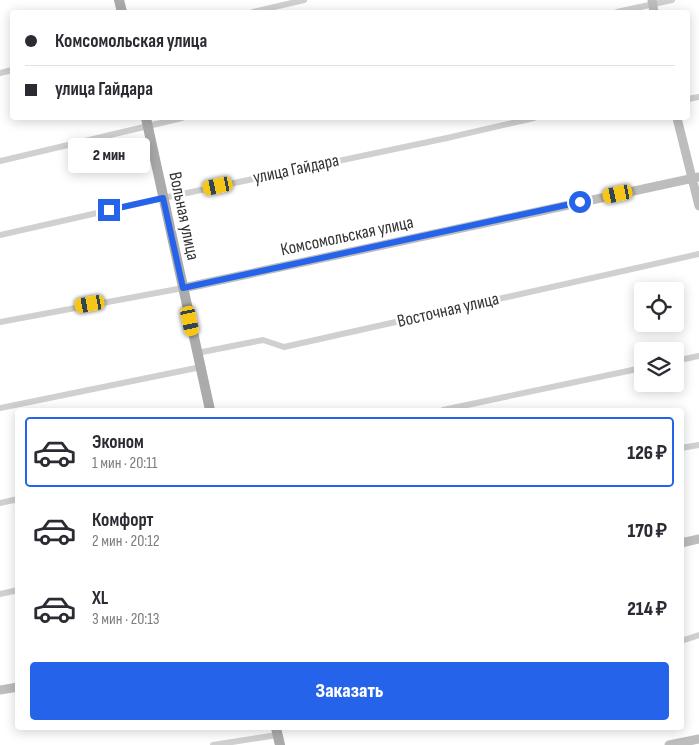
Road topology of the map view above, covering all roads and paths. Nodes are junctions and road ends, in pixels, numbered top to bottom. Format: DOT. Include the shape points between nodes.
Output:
graph roads {
  1 [pos="304,0"];
  2 [pos="672,0"];
  3 [pos="653,5"];
  4 [pos="262,10"];
  5 [pos="627,10"];
  6 [pos="164,120"];
  7 [pos="525,120"];
  8 [pos="678,120"];
  9 [pos="147,122"];
  10 [pos="0,161"];
  11 [pos="696,177"];
  12 [pos="163,198"];
  13 [pos="699,206"];
  14 [pos="0,235"];
  15 [pos="699,254"];
  16 [pos="183,288"];
  17 [pos="0,322"];
  18 [pos="197,353"];
  19 [pos="699,356"];
  20 [pos="684,360"];
  21 [pos="201,367"];
  22 [pos="634,370"];
  23 [pos="0,408"];
  24 [pos="210,408"];
  25 [pos="452,408"];
  26 [pos="699,445"];
  27 [pos="684,448"];
  28 [pos="15,500"];
  29 [pos="0,503"];
  30 [pos="699,539"];
  31 [pos="684,542"];
  32 [pos="15,591"];
  33 [pos="0,594"];
  34 [pos="699,635"];
  35 [pos="684,639"];
  36 [pos="15,687"];
  37 [pos="0,690"];
  38 [pos="278,733"];
  39 [pos="699,739"];
  40 [pos="213,745"];
  41 [pos="669,745"];
  1 -- 4 [label="street"];
  2 -- 3 [label="street"];
  3 -- 5 [label="street"];
  6 -- 9 [label="street"];
  7 -- 12 [label="street, улица Гайдара"];
  8 -- 11 [label="street"];
  9 -- 10 [label="street"];
  9 -- 12 [label="main road, Вольная улица"];
  11 -- 13 [label="street"];
  11 -- 16 [label="street, Комсомольская улица"];
  12 -- 14 [label="street, улица Гайдара"];
  12 -- 16 [label="main road, Вольная улица"];
  15 -- 18 [label="street, Восточная улица" via="284,347 263,340"];
  16 -- 17 [label="street, Комсомольская улица"];
  16 -- 18 [label="main road, Вольная улица"];
  18 -- 21 [label="main road, Вольная улица"];
  19 -- 20 [label="street"];
  21 -- 23 [label="street"];
  21 -- 24 [label="main road, Вольная улица"];
  22 -- 25 [label="street"];
  26 -- 27 [label="street"];
  28 -- 29 [label="street"];
  30 -- 31 [label="street"];
  32 -- 33 [label="street"];
  34 -- 35 [label="street"];
  36 -- 37 [label="street"];
  38 -- 40 [label="street"];
  39 -- 41 [label="street"];
}
